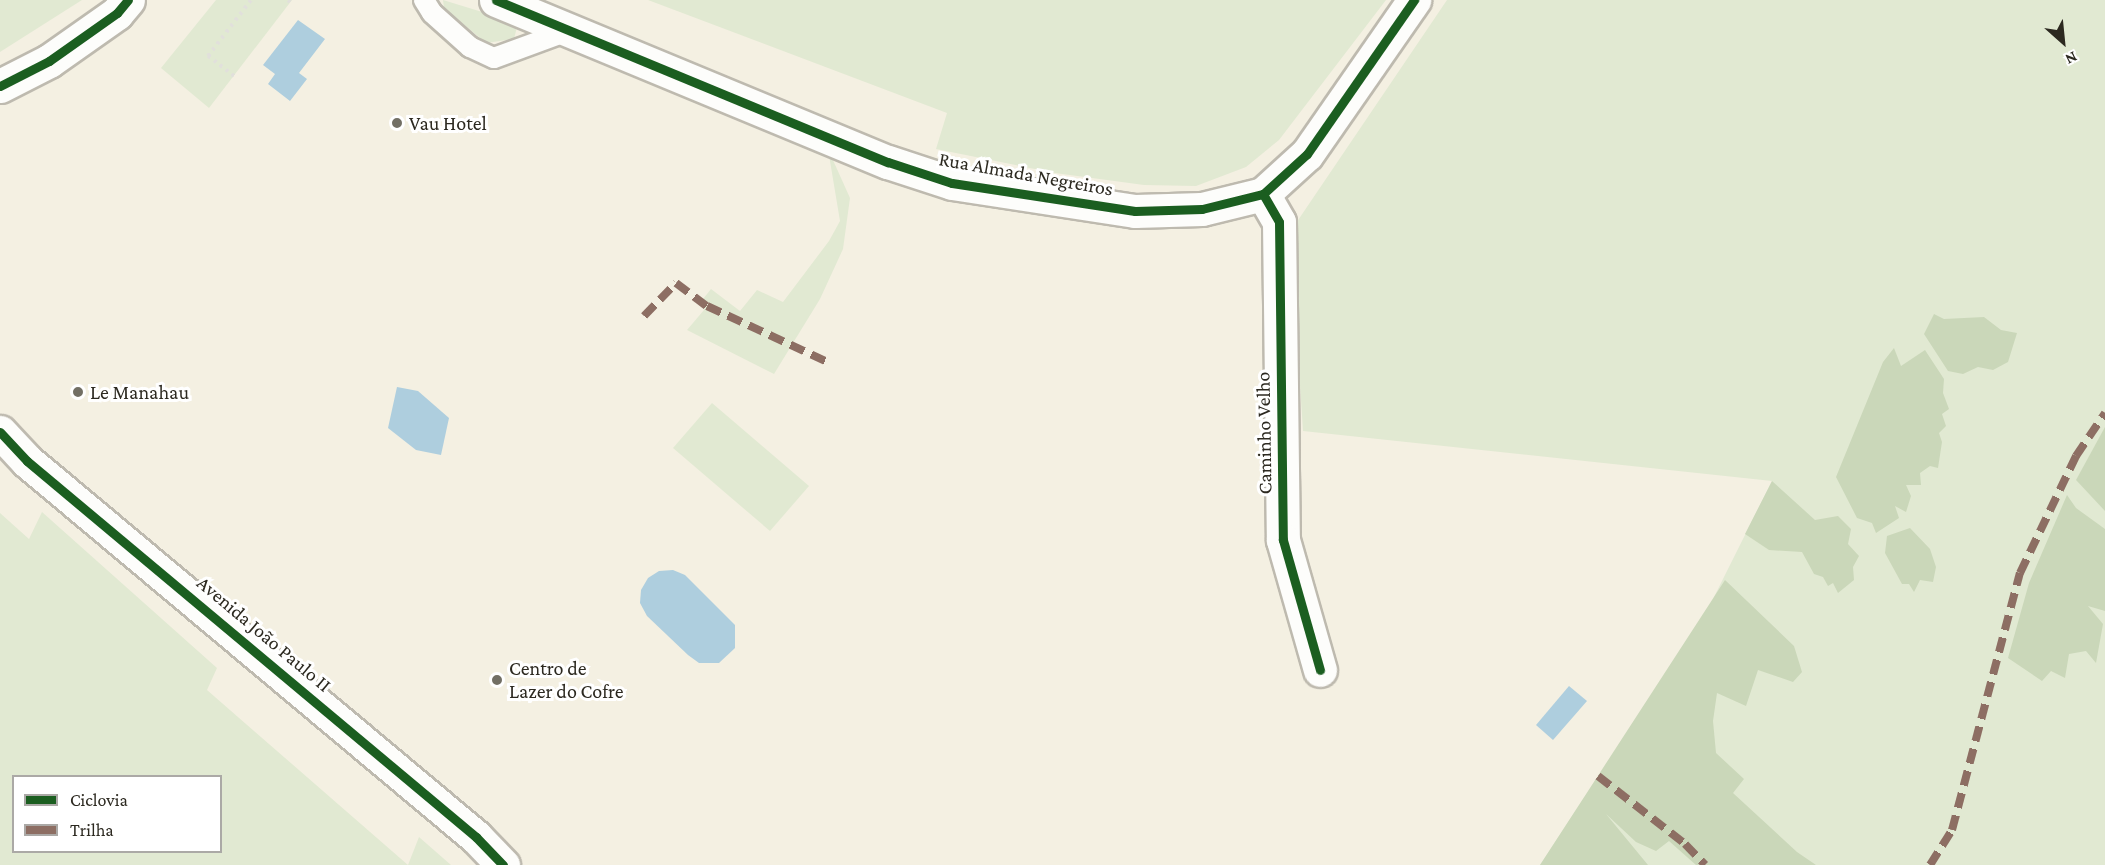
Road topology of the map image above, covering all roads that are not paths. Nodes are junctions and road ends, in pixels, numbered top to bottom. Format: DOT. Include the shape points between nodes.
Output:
graph roads {
  1 [pos="128,0"];
  2 [pos="424,0"];
  3 [pos="496,0"];
  4 [pos="1414,0"];
  5 [pos="572,29"];
  6 [pos="0,86"];
  7 [pos="1263,194"];
  8 [pos="0,432"];
  9 [pos="1320,670"];
  10 [pos="503,865"];
  1 -- 6 [label="street" via="117,13 49,61"];
  2 -- 5 [label="lane" via="432,13 470,47 494,58"];
  3 -- 5 [label="street, Rua Almada Negreiros"];
  4 -- 7 [label="street, Rua Almada Negreiros" via="1307,154"];
  5 -- 7 [label="street, Rua Almada Negreiros" via="888,162 952,183 1135,211 1202,209"];
  7 -- 9 [label="street, Caminho Velho" via="1279,222 1283,540"];
  8 -- 10 [label="street, Avenida João Paulo II" via="27,461 467,829"];
}
